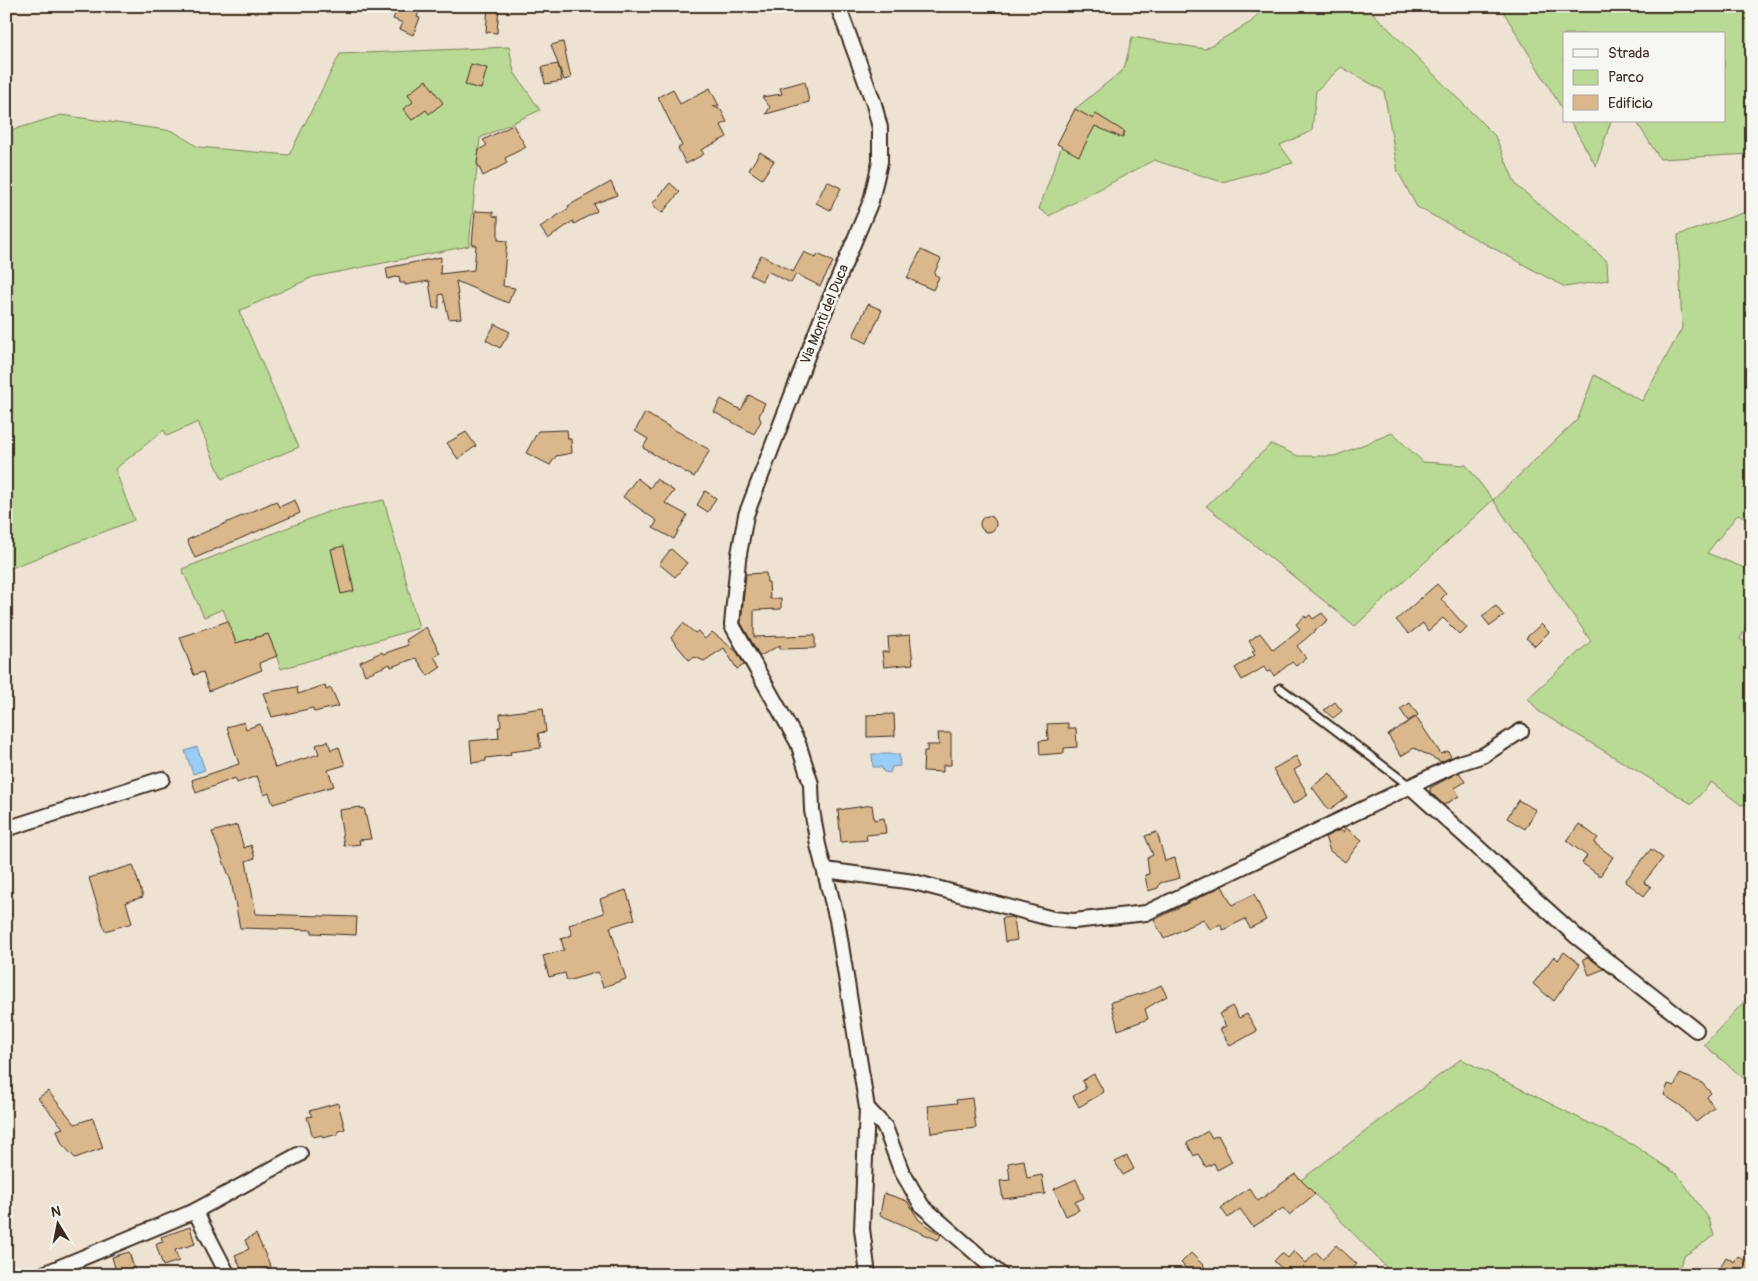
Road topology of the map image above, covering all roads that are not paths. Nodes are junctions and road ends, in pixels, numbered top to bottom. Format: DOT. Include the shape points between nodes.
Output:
graph roads {
  1 [pos="838,6"];
  2 [pos="1280,688"];
  3 [pos="1521,731"];
  4 [pos="162,779"];
  5 [pos="1411,787"];
  6 [pos="6,829"];
  7 [pos="825,870"];
  8 [pos="1696,1030"];
  9 [pos="867,1108"];
  10 [pos="300,1154"];
  11 [pos="195,1211"];
  12 [pos="41,1275"];
  13 [pos="228,1275"];
  14 [pos="868,1275"];
  15 [pos="1001,1275"];
  1 -- 7 [label="street, Via Monti del Duca" via="874,104 880,128 880,162 871,201 746,515 732,625 798,743 811,784 812,810"];
  2 -- 5 [label="lane"];
  3 -- 5 [label="street" via="1484,755 1459,763"];
  4 -- 6 [label="street"];
  5 -- 7 [label="street" via="1155,908 1132,915 1074,921 1053,919 914,882"];
  5 -- 8 [label="street" via="1577,937"];
  7 -- 9 [label="street" via="837,920"];
  9 -- 14 [label="street" via="862,1229"];
  9 -- 15 [label="street" via="885,1127 901,1170 922,1206"];
  10 -- 11 [label="street"];
  11 -- 12 [label="street"];
  11 -- 13 [label="street"];
}
